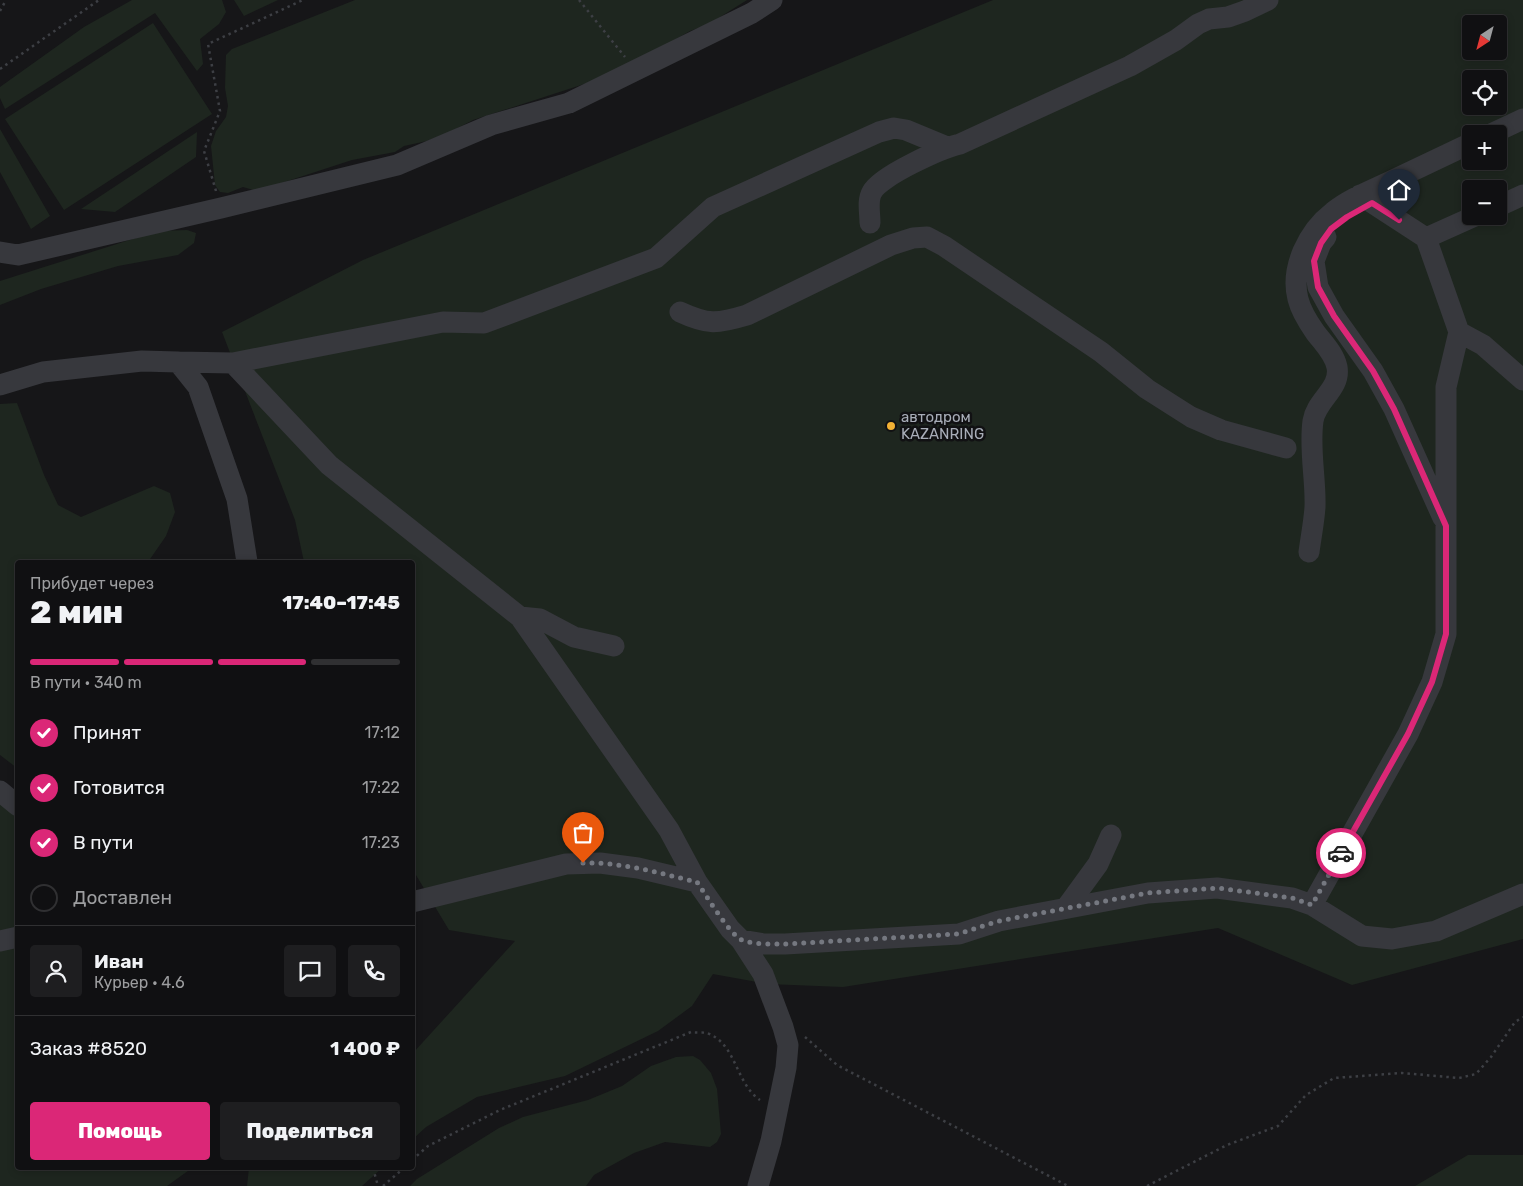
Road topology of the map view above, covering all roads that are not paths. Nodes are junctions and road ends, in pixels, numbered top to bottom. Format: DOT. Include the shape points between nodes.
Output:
graph roads {
  1 [pos="772,0"];
  2 [pos="1268,0"];
  3 [pos="1523,119"];
  4 [pos="1507,126"];
  5 [pos="947,147"];
  6 [pos="1462,148"];
  7 [pos="1523,196"];
  8 [pos="1366,199"];
  9 [pos="1507,203"];
  10 [pos="870,222"];
  11 [pos="1462,222"];
  12 [pos="1426,238"];
  13 [pos="0,252"];
  14 [pos="680,312"];
  15 [pos="1459,332"];
  16 [pos="178,362"];
  17 [pos="234,364"];
  18 [pos="1523,380"];
  19 [pos="0,385"];
  20 [pos="1286,448"];
  21 [pos="1446,526"];
  22 [pos="1309,552"];
  23 [pos="247,560"];
  24 [pos="520,617"];
  25 [pos="614,646"];
  26 [pos="0,792"];
  27 [pos="15,804"];
  28 [pos="1111,835"];
  29 [pos="697,882"];
  30 [pos="1523,894"];
  31 [pos="415,901"];
  32 [pos="1312,905"];
  33 [pos="1066,908"];
  34 [pos="15,939"];
  35 [pos="741,940"];
  36 [pos="0,942"];
  37 [pos="758,1186"];
  1 -- 13 [label="lane" via="570,103 490,125 397,165 18,254"];
  2 -- 5 [label="lane" via="1236,14 1198,24 1130,66 960,144"];
  3 -- 4 [label="lane"];
  5 -- 10 [label="lane" via="878,183 869,201"];
  5 -- 17 [label="lane" via="906,130 894,128 879,132 713,207 656,258 484,323 443,322"];
  6 -- 8 [label="lane"];
  7 -- 9 [label="lane"];
  8 -- 12 [label="lane"];
  8 -- 21 [label="lane" via="1331,229 1321,243 1314,261 1318,287 1394,409"];
  8 -- 22 [label="lane" via="1340,206 1322,223 1305,247 1296,275 1297,294 1304,313 1337,367 1335,384 1316,410 1312,431 1315,507"];
  11 -- 12 [label="lane"];
  12 -- 15 [label="lane"];
  14 -- 20 [label="lane" via="711,323 747,315 891,244 927,237 1085,341 1147,389 1191,417 1221,430"];
  15 -- 18 [label="lane" via="1482,345"];
  15 -- 21 [label="lane" via="1446,387"];
  16 -- 17 [label="lane"];
  16 -- 19 [label="lane" via="142,361 43,372"];
  16 -- 23 [label="lane" via="198,387 237,499"];
  17 -- 24 [label="lane" via="329,465"];
  21 -- 32 [label="lane" via="1446,634 1432,682 1408,734"];
  24 -- 25 [label="lane" via="540,619 574,637"];
  24 -- 29 [label="lane" via="669,830"];
  26 -- 27 [label="lane"];
  28 -- 33 [label="lane" via="1098,864"];
  29 -- 31 [label="lane" via="638,868 600,863 566,864"];
  29 -- 35 [label="lane"];
  30 -- 32 [label="lane" via="1436,931 1392,939 1362,936"];
  32 -- 33 [label="lane" via="1292,898 1218,888 1148,893"];
  33 -- 35 [label="lane" via="999,921 958,934 785,944"];
  34 -- 36 [label="lane"];
  35 -- 37 [label="lane" via="763,974 788,1045 771,1141"];
}
